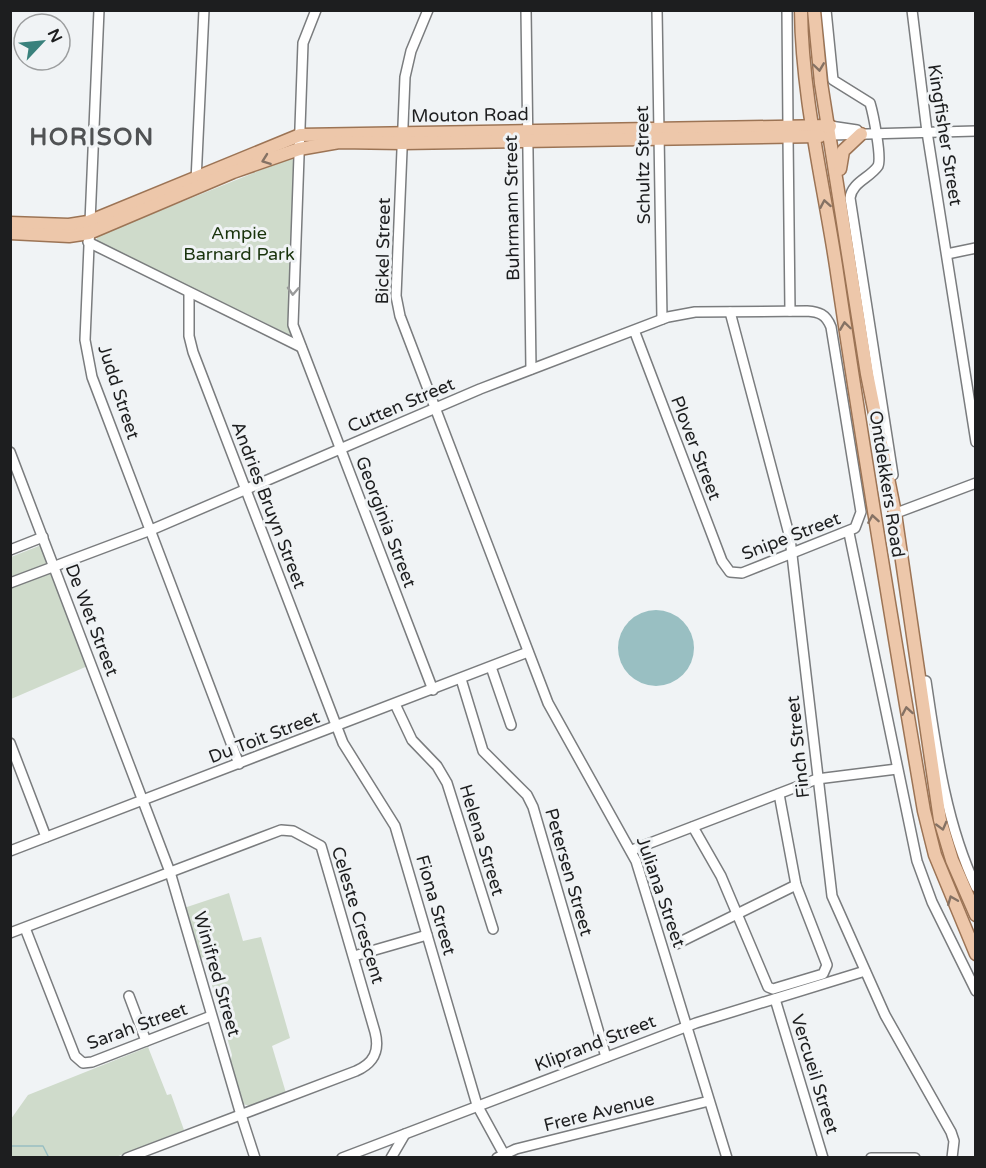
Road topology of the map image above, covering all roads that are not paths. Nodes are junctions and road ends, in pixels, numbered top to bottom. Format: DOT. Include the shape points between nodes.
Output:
graph roads {
  1 [pos="99,10"];
  2 [pos="193,10"];
  3 [pos="315,10"];
  4 [pos="428,10"];
  5 [pos="526,10"];
  6 [pos="657,10"];
  7 [pos="787,10"];
  8 [pos="801,10"];
  9 [pos="814,10"];
  10 [pos="826,10"];
  11 [pos="912,10"];
  12 [pos="204,12"];
  13 [pos="830,131"];
  14 [pos="975,131"];
  15 [pos="813,132"];
  16 [pos="868,132"];
  17 [pos="927,132"];
  18 [pos="788,133"];
  19 [pos="300,135"];
  20 [pos="659,135"];
  21 [pos="528,137"];
  22 [pos="401,139"];
  23 [pos="299,149"];
  24 [pos="196,181"];
  25 [pos="841,203"];
  26 [pos="10,223"];
  27 [pos="88,232"];
  28 [pos="10,233"];
  29 [pos="975,248"];
  30 [pos="947,254"];
  31 [pos="189,292"];
  32 [pos="790,311"];
  33 [pos="730,312"];
  34 [pos="816,312"];
  35 [pos="662,319"];
  36 [pos="634,330"];
  37 [pos="301,347"];
  38 [pos="975,365"];
  39 [pos="531,369"];
  40 [pos="964,369"];
  41 [pos="435,408"];
  42 [pos="975,442"];
  43 [pos="340,448"];
  44 [pos="10,452"];
  45 [pos="975,483"];
  46 [pos="246,489"];
  47 [pos="899,512"];
  48 [pos="858,525"];
  49 [pos="151,530"];
  50 [pos="849,532"];
  51 [pos="43,537"];
  52 [pos="10,550"];
  53 [pos="793,554"];
  54 [pos="54,567"];
  55 [pos="734,574"];
  56 [pos="10,583"];
  57 [pos="528,652"];
  58 [pos="492,667"];
  59 [pos="460,679"];
  60 [pos="434,690"];
  61 [pos="395,704"];
  62 [pos="511,725"];
  63 [pos="336,727"];
  64 [pos="10,743"];
  65 [pos="239,764"];
  66 [pos="897,769"];
  67 [pos="818,779"];
  68 [pos="780,794"];
  69 [pos="143,800"];
  70 [pos="693,827"];
  71 [pos="46,837"];
  72 [pos="10,850"];
  73 [pos="632,850"];
  74 [pos="170,872"];
  75 [pos="796,885"];
  76 [pos="975,887"];
  77 [pos="975,915"];
  78 [pos="737,916"];
  79 [pos="25,928"];
  80 [pos="493,929"];
  81 [pos="10,933"];
  82 [pos="427,935"];
  83 [pos="676,944"];
  84 [pos="975,954"];
  85 [pos="354,956"];
  86 [pos="865,971"];
  87 [pos="975,991"];
  88 [pos="129,996"];
  89 [pos="775,999"];
  90 [pos="211,1016"];
  91 [pos="687,1026"];
  92 [pos="146,1041"];
  93 [pos="606,1057"];
  94 [pos="709,1101"];
  95 [pos="477,1105"];
  96 [pos="241,1115"];
  97 [pos="405,1134"];
  98 [pos="502,1156"];
  99 [pos="128,1158"];
  100 [pos="255,1158"];
  101 [pos="342,1158"];
  102 [pos="391,1158"];
  103 [pos="727,1158"];
  104 [pos="823,1158"];
  105 [pos="871,1158"];
  106 [pos="915,1158"];
  107 [pos="952,1158"];
  1 -- 27 [label="street, Judd Street"];
  2 -- 12 [label="street"];
  3 -- 19 [label="street, Georginia Street" via="303,43"];
  4 -- 22 [label="street, Bickel Street" via="407,62"];
  5 -- 21 [label="street, Buhrmann Street"];
  6 -- 20 [label="street, Schultz Street"];
  7 -- 18 [label="street"];
  8 -- 15 [label="main road, Ontdekkers Road"];
  9 -- 13 [label="main road, Ontdekkers Road, one-way"];
  10 -- 16 [label="street, Ontdekkers Road" via="833,80 868,101"];
  11 -- 17 [label="street, Kingfisher Street"];
  12 -- 24 [label="street"];
  13 -- 15 [label="main road, Mouton Road"];
  13 -- 16 [label="street, Mouton Road"];
  13 -- 25 [label="main road, Ontdekkers Road"];
  14 -- 17 [label="street, Mouton Road"];
  15 -- 18 [label="main road, Mouton Road"];
  84 -- 15 [label="main road, Ontdekkers Road, one-way" via="935,855 924,811"];
  16 -- 17 [label="street, Mouton Road"];
  16 -- 25 [label="main road" via="846,146 841,156"];
  16 -- 47 [label="street, Ontdekkers Road" via="879,164 854,188 850,198"];
  17 -- 30 [label="street, Kingfisher Street"];
  18 -- 20 [label="main road, Mouton Road"];
  18 -- 32 [label="street"];
  19 -- 22 [label="main road, Mouton Road"];
  19 -- 23 [label="street, Georginia Street"];
  19 -- 24 [label="main road, Mouton Road"];
  20 -- 21 [label="main road, Mouton Road"];
  20 -- 35 [label="street, Schultz Street"];
  21 -- 22 [label="main road, Mouton Road"];
  21 -- 39 [label="street, Buhrmann Street"];
  22 -- 23 [label="main road, Mouton Road" via="339,142"];
  22 -- 41 [label="street, Bickel Street" via="397,302"];
  23 -- 24 [label="main road, Mouton Road, one-way"];
  23 -- 37 [label="street, Georginia Street, one-way" via="292,316"];
  24 -- 27 [label="main road, Mouton Road"];
  25 -- 77 [label="main road, Ontdekkers Road, one-way" via="867,374 895,513 940,820"];
  26 -- 27 [label="main road" via="69,225"];
  27 -- 28 [label="main road" via="69,236"];
  27 -- 31 [label="street"];
  27 -- 49 [label="street, Judd Street" via="85,352"];
  29 -- 30 [label="street"];
  30 -- 40 [label="street, Kingfisher Street"];
  31 -- 37 [label="street"];
  31 -- 46 [label="street, Andries Bruyn Street" via="191,345"];
  32 -- 33 [label="street, Cutten Street"];
  32 -- 34 [label="street, Cutten Street"];
  33 -- 35 [label="street, Cutten Street" via="695,312"];
  33 -- 53 [label="street, Finch Street"];
  34 -- 48 [label="street, Ontdekkers Road" via="824,315 831,327 861,512"];
  35 -- 36 [label="street, Cutten Street"];
  36 -- 39 [label="street, Cutten Street"];
  36 -- 55 [label="street, Plover Street" via="722,561"];
  37 -- 43 [label="street, Georginia Street"];
  38 -- 40 [label="street"];
  39 -- 41 [label="street, Cutten Street"];
  40 -- 42 [label="street, Kingfisher Street"];
  41 -- 43 [label="street, Cutten Street"];
  41 -- 57 [label="street, Bickel Street"];
  43 -- 46 [label="street, Cutten Street"];
  43 -- 60 [label="street, Georginia Street"];
  44 -- 51 [label="street, De Wet Street"];
  45 -- 47 [label="street"];
  46 -- 49 [label="street, Cutten Street"];
  46 -- 63 [label="street, Andries Bruyn Street"];
  47 -- 76 [label="street, Ontdekkers Road" via="933,733 960,845"];
  48 -- 50 [label="street, Snipe Street"];
  49 -- 54 [label="street, Cutten Street"];
  49 -- 65 [label="street, Judd Street"];
  50 -- 53 [label="street, Snipe Street"];
  50 -- 66 [label="street"];
  51 -- 52 [label="street"];
  51 -- 54 [label="street, De Wet Street"];
  53 -- 55 [label="street, Snipe Street"];
  53 -- 67 [label="street, Finch Street"];
  54 -- 56 [label="street, Cutten Street"];
  54 -- 69 [label="street, De Wet Street"];
  57 -- 58 [label="street, Du Toit Street"];
  57 -- 73 [label="street, Juliana Street" via="552,712"];
  58 -- 59 [label="street, Du Toit Street"];
  58 -- 62 [label="street"];
  59 -- 60 [label="street, Du Toit Street"];
  59 -- 93 [label="street, Petersen Street" via="483,751 527,795 533,807"];
  60 -- 61 [label="street, Du Toit Street"];
  61 -- 63 [label="street, Du Toit Street"];
  61 -- 80 [label="street, Helena Street" via="412,741 437,766 447,783"];
  63 -- 65 [label="street, Du Toit Street"];
  63 -- 82 [label="street, Fiona Street" via="354,765 395,826"];
  64 -- 71 [label="street"];
  65 -- 69 [label="street, Du Toit Street"];
  66 -- 67 [label="street"];
  66 -- 87 [label="street" via="922,876"];
  67 -- 68 [label="street"];
  67 -- 86 [label="street, Finch Street" via="832,896"];
  68 -- 70 [label="street"];
  68 -- 75 [label="street"];
  69 -- 71 [label="street, Du Toit Street"];
  69 -- 74 [label="street, Winifred Street"];
  70 -- 73 [label="street"];
  70 -- 78 [label="street" via="721,876"];
  71 -- 72 [label="street, Du Toit Street"];
  73 -- 91 [label="street, Juliana Street"];
  74 -- 79 [label="street, Celeste Crescent"];
  74 -- 85 [label="street, Celeste Crescent" via="280,830 293,831 318,843 323,850"];
  74 -- 90 [label="street, Winifred Street"];
  75 -- 78 [label="street"];
  75 -- 78 [label="street" via="827,965 822,974 773,989 768,987"];
  78 -- 83 [label="street"];
  79 -- 81 [label="street, Celeste Crescent"];
  79 -- 92 [label="street, Sarah Street" via="75,1056 83,1063 92,1062"];
  82 -- 85 [label="street"];
  82 -- 95 [label="street, Fiona Street"];
  85 -- 96 [label="street, Celeste Crescent" via="378,1041 372,1061 356,1071"];
  86 -- 89 [label="street, Kliprand Street"];
  86 -- 107 [label="street, Finch Street" via="885,1015 951,1132"];
  88 -- 92 [label="street"];
  89 -- 91 [label="street, Kliprand Street"];
  89 -- 104 [label="street, Vercueil Street"];
  90 -- 92 [label="street, Sarah Street"];
  90 -- 96 [label="street, Winifred Street"];
  91 -- 93 [label="street, Kliprand Street"];
  91 -- 94 [label="street, Juliana Street"];
  93 -- 95 [label="street, Kliprand Street"];
  94 -- 98 [label="street, Frere Avenue"];
  94 -- 103 [label="street, Juliana Street"];
  95 -- 97 [label="street, Kliprand Street"];
  95 -- 98 [label="street, Fiona Street"];
  96 -- 99 [label="street, Celeste Crescent"];
  96 -- 100 [label="street, Winifred Street"];
  97 -- 101 [label="street, Kliprand Street"];
  97 -- 102 [label="street"];
  105 -- 106 [label="street"];
}
